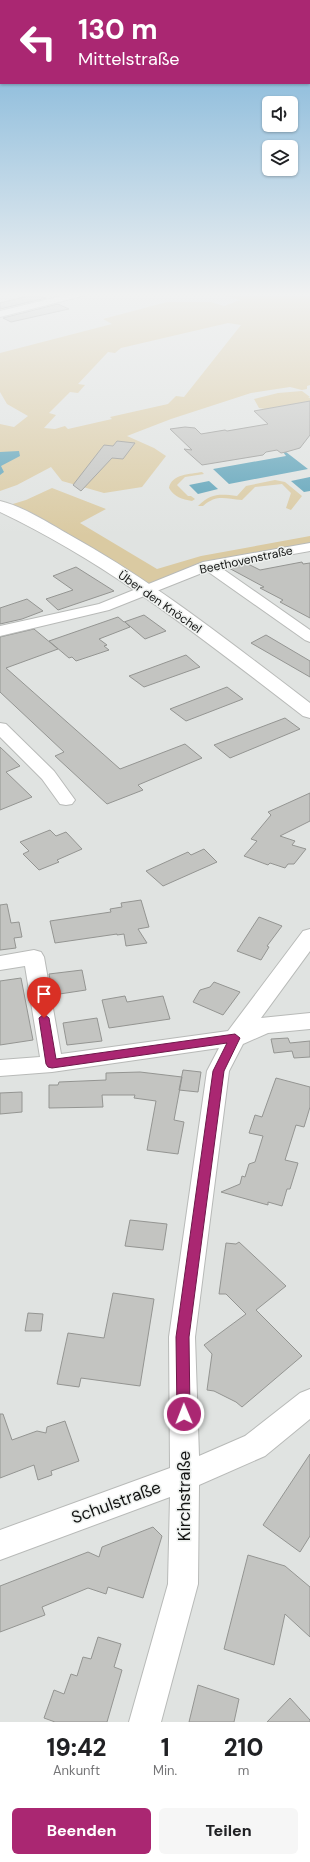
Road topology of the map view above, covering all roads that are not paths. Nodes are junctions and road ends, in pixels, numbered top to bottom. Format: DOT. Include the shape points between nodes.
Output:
graph roads {
  1 [pos="0,506"];
  2 [pos="310,547"];
  3 [pos="208,565"];
  4 [pos="144,589"];
  5 [pos="0,631"];
  6 [pos="310,637"];
  7 [pos="310,712"];
  8 [pos="0,728"];
  9 [pos="66,800"];
  10 [pos="310,936"];
  11 [pos="0,963"];
  12 [pos="310,1021"];
  13 [pos="235,1038"];
  14 [pos="52,1064"];
  15 [pos="0,1068"];
  16 [pos="310,1402"];
  17 [pos="185,1477"];
  18 [pos="0,1545"];
  19 [pos="145,1722"];
  1 -- 4 [label="main road, Über den Knöchel" via="62,536"];
  2 -- 3 [label="street, Beethovenstraße"];
  3 -- 4 [label="street, Beethovenstraße"];
  3 -- 6 [label="street"];
  4 -- 5 [label="street, Beethovenstraße" via="104,607"];
  4 -- 7 [label="main road, Über den Knöchel"];
  8 -- 9 [label="street" via="48,775"];
  10 -- 13 [label="street, Kirchstraße"];
  11 -- 14 [label="street" via="34,957"];
  12 -- 13 [label="street" via="265,1025"];
  13 -- 14 [label="street"];
  13 -- 17 [label="street, Kirchstraße" via="218,1071 182,1337"];
  14 -- 15 [label="street"];
  16 -- 17 [label="street, Schulstraße" via="255,1446"];
  17 -- 18 [label="street, Schulstraße"];
  17 -- 19 [label="street, Kirchstraße" via="183,1584"];
}
